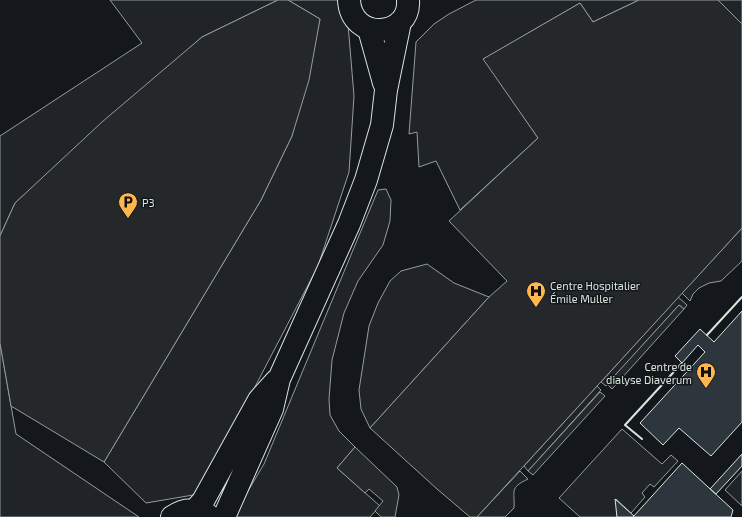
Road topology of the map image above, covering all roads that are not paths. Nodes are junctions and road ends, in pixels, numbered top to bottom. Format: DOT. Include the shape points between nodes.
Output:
graph roads {
  1 [pos="349,0"];
  2 [pos="408,0"];
  3 [pos="400,22"];
  4 [pos="369,29"];
  5 [pos="386,90"];
  6 [pos="279,379"];
  7 [pos="203,514"];
  8 [pos="172,517"];
  9 [pos="224,517"];
  1 -- 4 [label="main road" via="352,13 359,23"];
  2 -- 3 [label="main road" via="406,14"];
  3 -- 4 [label="main road" via="380,31"];
  3 -- 5 [label="main road"];
  4 -- 5 [label="main road"];
  5 -- 6 [label="main road" via="382,125 366,180 349,224"];
  6 -- 7 [label="main road" via="259,400 206,496"];
  6 -- 9 [label="main road" via="272,409"];
  7 -- 8 [label="main road" via="187,510"];
}
